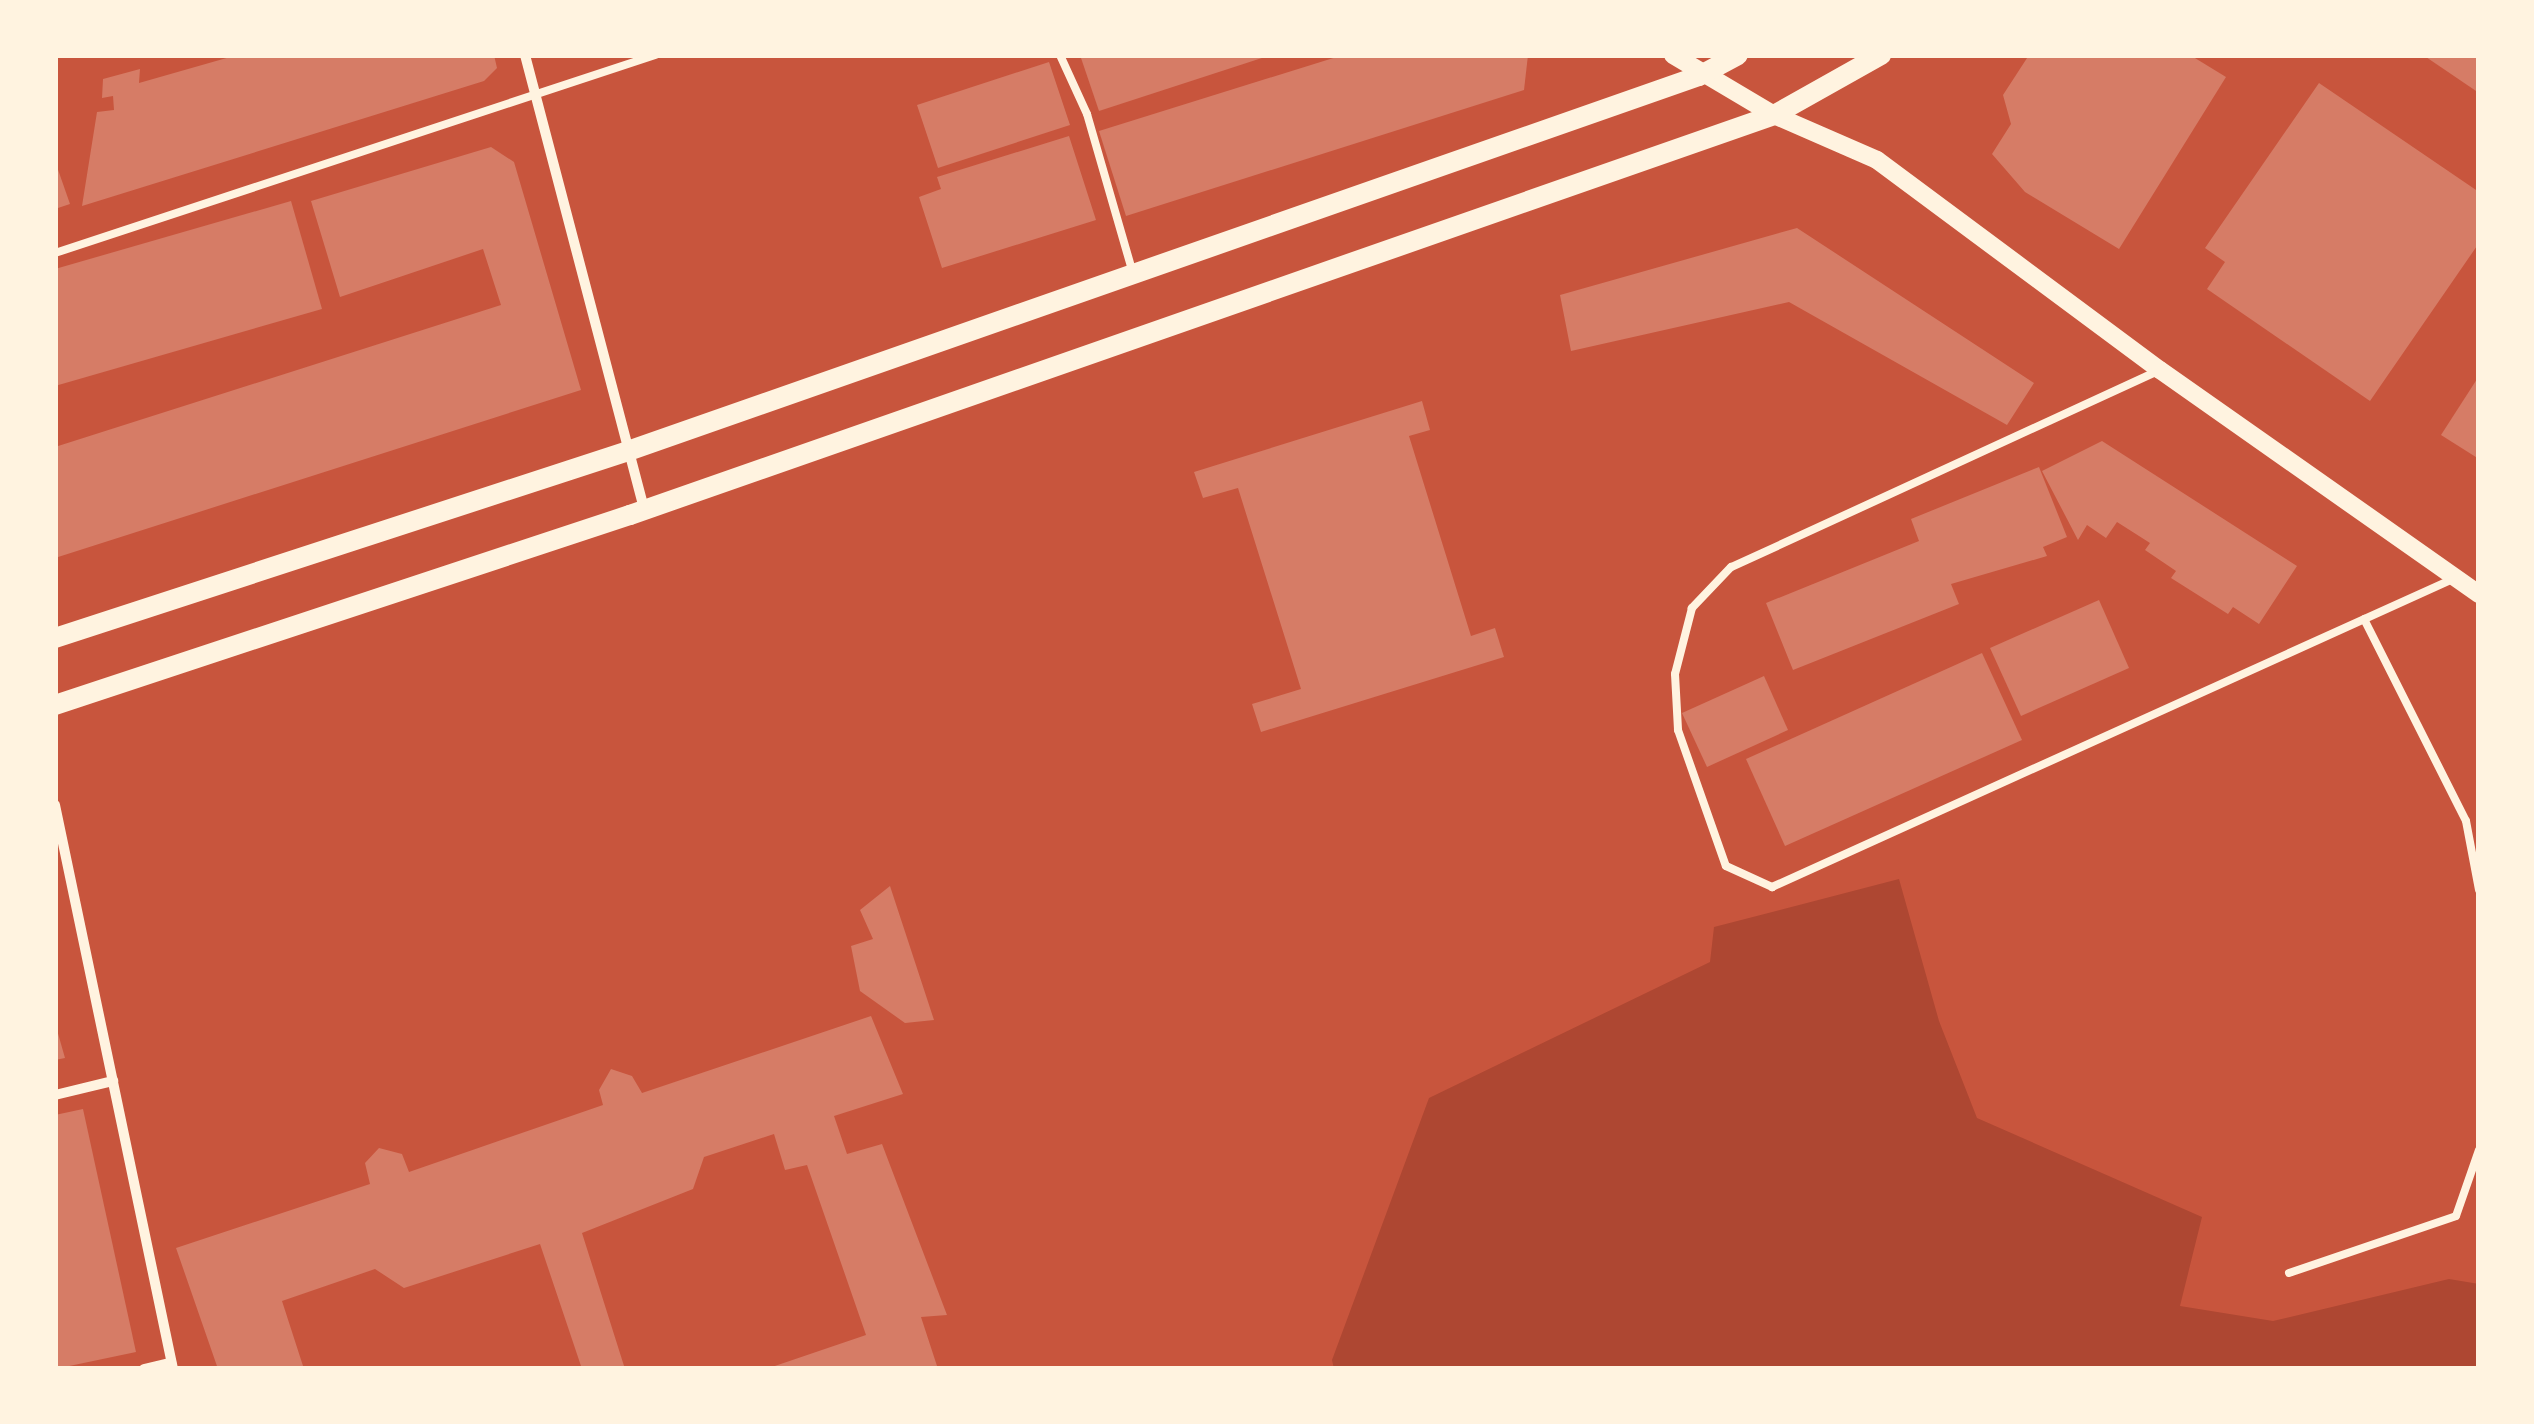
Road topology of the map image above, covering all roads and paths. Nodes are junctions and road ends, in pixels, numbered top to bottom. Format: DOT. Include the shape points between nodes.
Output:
graph roads {
  1 [pos="525,55"];
  2 [pos="655,55"];
  3 [pos="1060,55"];
  4 [pos="1673,55"];
  5 [pos="1738,55"];
  6 [pos="1881,55"];
  7 [pos="1699,76"];
  8 [pos="534,95"];
  9 [pos="1774,114"];
  10 [pos="55,253"];
  11 [pos="1134,274"];
  12 [pos="2160,370"];
  13 [pos="628,452"];
  14 [pos="644,510"];
  15 [pos="2453,578"];
  16 [pos="2479,594"];
  17 [pos="2364,619"];
  18 [pos="55,638"];
  19 [pos="55,705"];
  20 [pos="55,804"];
  21 [pos="2479,890"];
  22 [pos="113,1081"];
  23 [pos="55,1094"];
  24 [pos="2479,1150"];
  25 [pos="2289,1273"];
  26 [pos="172,1366"];
  27 [pos="144,1369"];
  1 -- 8 [label="street"];
  2 -- 8 [label="lane"];
  3 -- 11 [label="lane" via="1088,114"];
  4 -- 7 [label="street"];
  5 -- 7 [label="main road"];
  6 -- 9 [label="main road"];
  7 -- 9 [label="street"];
  7 -- 11 [label="main road"];
  8 -- 10 [label="lane"];
  8 -- 13 [label="street"];
  9 -- 12 [label="street" via="1877,160"];
  9 -- 14 [label="main road"];
  11 -- 13 [label="main road"];
  12 -- 15 [label="street"];
  12 -- 17 [label="lane" via="1732,567 1692,608 1675,674 1678,730 1726,866 1772,887"];
  13 -- 14 [label="street"];
  13 -- 18 [label="main road"];
  14 -- 19 [label="main road"];
  15 -- 16 [label="street"];
  15 -- 17 [label="lane"];
  17 -- 21 [label="lane" via="2466,821"];
  20 -- 22 [label="street"];
  22 -- 23 [label="street"];
  22 -- 26 [label="street"];
  24 -- 25 [label="lane" via="2456,1216"];
  26 -- 27 [label="street"];
}
